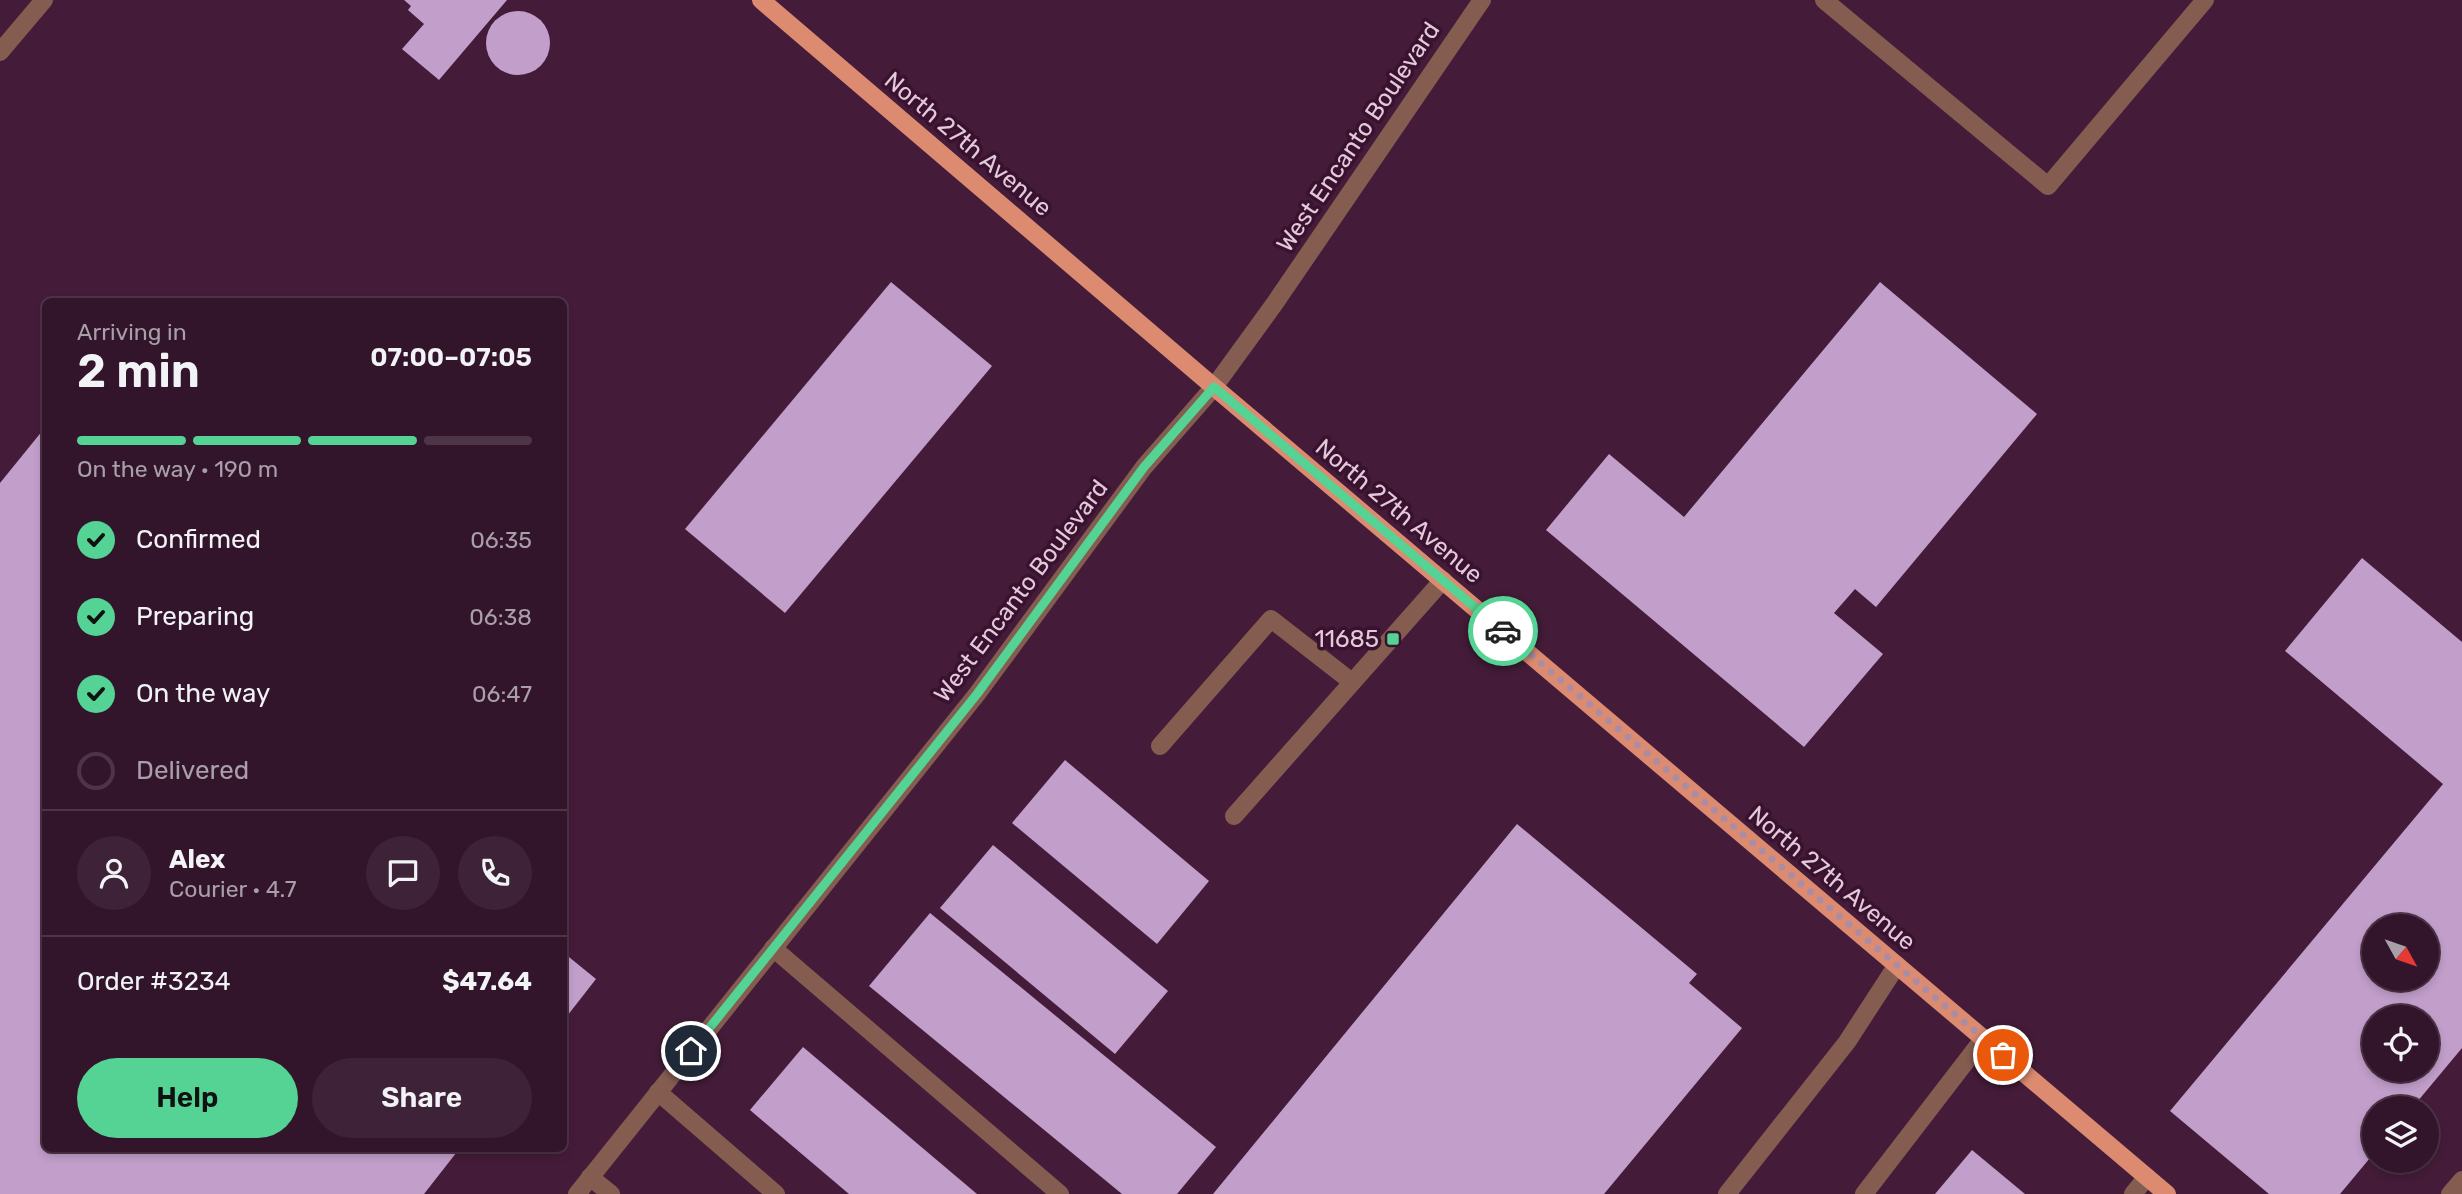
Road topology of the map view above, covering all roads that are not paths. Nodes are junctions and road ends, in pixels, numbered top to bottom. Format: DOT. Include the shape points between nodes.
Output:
graph roads {
  1 [pos="44,0"];
  2 [pos="761,0"];
  3 [pos="1482,0"];
  4 [pos="1825,0"];
  5 [pos="2205,0"];
  6 [pos="0,52"];
  7 [pos="1214,387"];
  8 [pos="1443,580"];
  9 [pos="1352,682"];
  10 [pos="1160,746"];
  11 [pos="1234,816"];
  12 [pos="773,948"];
  13 [pos="1897,965"];
  14 [pos="1984,1038"];
  15 [pos="658,1092"];
  16 [pos="590,1177"];
  17 [pos="2147,1177"];
  18 [pos="2462,1180"];
  19 [pos="576,1194"];
  20 [pos="611,1194"];
  21 [pos="776,1194"];
  22 [pos="1060,1194"];
  23 [pos="1727,1194"];
  24 [pos="1864,1194"];
  25 [pos="2133,1194"];
  26 [pos="2167,1194"];
  27 [pos="2450,1194"];
  1 -- 6 [label="street"];
  2 -- 7 [label="main road, North 27th Avenue"];
  3 -- 7 [label="street, West Encanto Boulevard"];
  4 -- 5 [label="street" via="2048,186"];
  7 -- 8 [label="main road, North 27th Avenue"];
  7 -- 12 [label="street, West Encanto Boulevard" via="1144,467 977,694"];
  8 -- 9 [label="street"];
  8 -- 13 [label="main road, North 27th Avenue"];
  9 -- 10 [label="street" via="1271,619"];
  9 -- 11 [label="street"];
  12 -- 15 [label="street, West Encanto Boulevard"];
  12 -- 22 [label="street"];
  13 -- 14 [label="main road, North 27th Avenue"];
  13 -- 23 [label="street" via="1847,1042"];
  14 -- 17 [label="main road, North 27th Avenue"];
  14 -- 24 [label="street"];
  15 -- 16 [label="street, West Encanto Boulevard"];
  15 -- 21 [label="street"];
  16 -- 19 [label="street, West Encanto Boulevard"];
  16 -- 20 [label="street"];
  17 -- 25 [label="street"];
  17 -- 26 [label="main road, North 27th Avenue"];
  18 -- 27 [label="street"];
}
